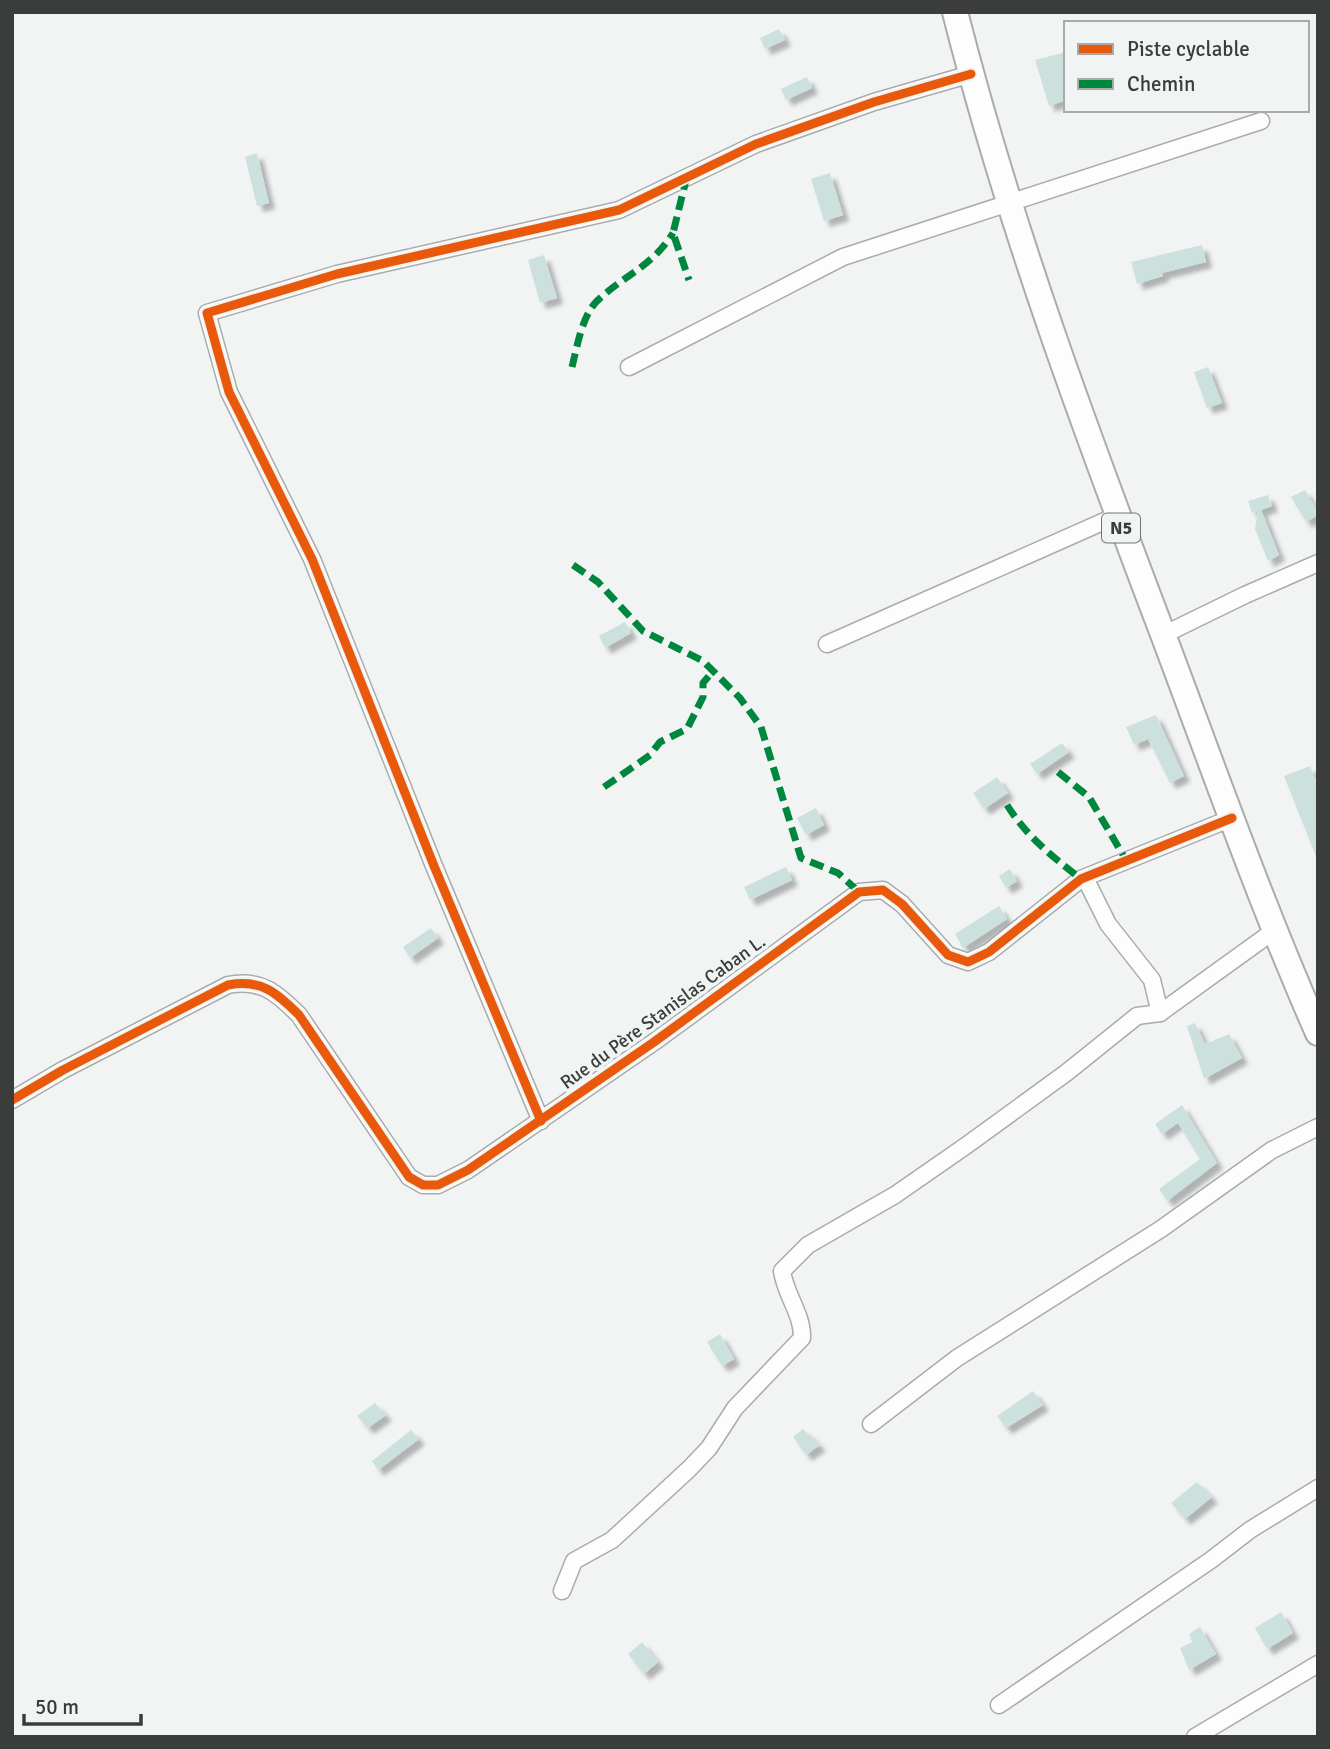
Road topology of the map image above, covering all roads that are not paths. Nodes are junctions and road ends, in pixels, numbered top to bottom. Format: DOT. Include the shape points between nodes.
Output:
graph roads {
  1 [pos="955,12"];
  2 [pos="971,74"];
  3 [pos="1261,121"];
  4 [pos="1008,204"];
  5 [pos="629,367"];
  6 [pos="1116,516"];
  7 [pos="1318,563"];
  8 [pos="1163,635"];
  9 [pos="827,644"];
  10 [pos="1232,818"];
  11 [pos="1085,878"];
  12 [pos="1275,930"];
  13 [pos="1160,1013"];
  14 [pos="1318,1033"];
  15 [pos="12,1100"];
  16 [pos="541,1121"];
  17 [pos="1318,1127"];
  18 [pos="872,1424"];
  19 [pos="1318,1488"];
  20 [pos="562,1591"];
  21 [pos="1318,1664"];
  22 [pos="999,1705"];
  23 [pos="1195,1737"];
  1 -- 2 [label="main road, N5 / N5"];
  2 -- 4 [label="main road, N5 / N5"];
  2 -- 16 [label="street" via="756,144 619,210 337,274 207,313 229,392 312,559"];
  3 -- 4 [label="street"];
  4 -- 5 [label="street" via="843,257"];
  4 -- 6 [label="main road, N5 / N5"];
  6 -- 8 [label="main road, N5 / N5"];
  6 -- 9 [label="street"];
  7 -- 8 [label="street"];
  8 -- 10 [label="main road, N5 / N5"];
  10 -- 11 [label="street, Rue du Père Stanislas Caban L."];
  10 -- 12 [label="main road, N5 / N5"];
  11 -- 13 [label="street" via="1108,925 1152,980"];
  11 -- 16 [label="street, Rue du Père Stanislas Caban L." via="968,962 948,955 902,904 883,890 859,892"];
  12 -- 13 [label="street"];
  12 -- 14 [label="main road, N5 / N5"];
  13 -- 20 [label="street" via="1137,1016 967,1145 895,1195 808,1245 782,1271 802,1338 735,1408 689,1469 612,1540 574,1561"];
  15 -- 16 [label="street, Rue du Père Stanislas Caban L." via="228,985 253,982 278,995 299,1015 377,1132 417,1182 429,1186 446,1182"];
  17 -- 18 [label="street" via="1272,1150 1161,1229 957,1359"];
  19 -- 22 [label="street" via="1250,1530"];
  21 -- 23 [label="street"];
}
